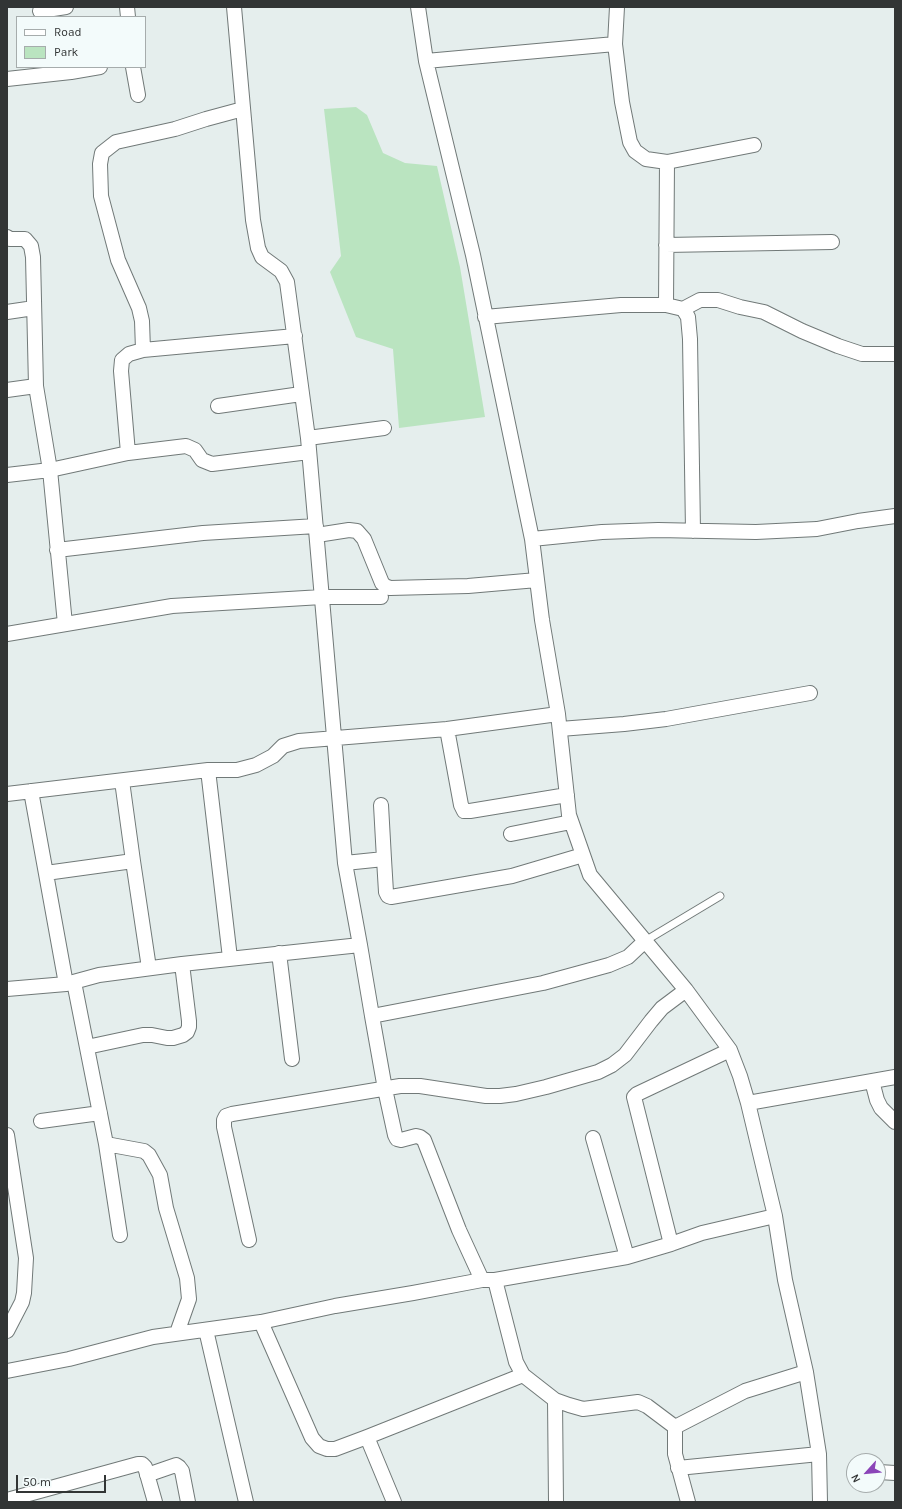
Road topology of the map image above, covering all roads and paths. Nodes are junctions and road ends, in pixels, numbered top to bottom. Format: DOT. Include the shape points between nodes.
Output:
graph roads {
  1 [pos="66,7"];
  2 [pos="234,7"];
  3 [pos="418,7"];
  4 [pos="617,7"];
  5 [pos="40,11"];
  6 [pos="615,44"];
  7 [pos="426,61"];
  8 [pos="94,68"];
  9 [pos="133,68"];
  10 [pos="7,79"];
  11 [pos="138,95"];
  12 [pos="243,110"];
  13 [pos="754,145"];
  14 [pos="667,162"];
  15 [pos="7,237"];
  16 [pos="832,242"];
  17 [pos="666,245"];
  18 [pos="666,305"];
  19 [pos="34,308"];
  20 [pos="683,309"];
  21 [pos="7,312"];
  22 [pos="485,317"];
  23 [pos="295,336"];
  24 [pos="143,350"];
  25 [pos="895,354"];
  26 [pos="36,386"];
  27 [pos="7,390"];
  28 [pos="301,394"];
  29 [pos="218,406"];
  30 [pos="384,428"];
  31 [pos="308,438"];
  32 [pos="309,452"];
  33 [pos="128,453"];
  34 [pos="50,470"];
  35 [pos="7,475"];
  36 [pos="895,516"];
  37 [pos="316,530"];
  38 [pos="693,531"];
  39 [pos="532,539"];
  40 [pos="57,550"];
  41 [pos="537,580"];
  42 [pos="322,597"];
  43 [pos="381,597"];
  44 [pos="64,624"];
  45 [pos="7,634"];
  46 [pos="810,693"];
  47 [pos="558,714"];
  48 [pos="447,729"];
  49 [pos="560,729"];
  50 [pos="335,737"];
  51 [pos="208,770"];
  52 [pos="122,781"];
  53 [pos="31,791"];
  54 [pos="7,794"];
  55 [pos="567,795"];
  56 [pos="381,806"];
  57 [pos="571,822"];
  58 [pos="511,834"];
  59 [pos="582,855"];
  60 [pos="384,859"];
  61 [pos="132,861"];
  62 [pos="345,864"];
  63 [pos="46,873"];
  64 [pos="720,896"];
  65 [pos="645,941"];
  66 [pos="360,945"];
  67 [pos="279,953"];
  68 [pos="230,958"];
  69 [pos="182,964"];
  70 [pos="149,968"];
  71 [pos="70,983"];
  72 [pos="7,989"];
  73 [pos="686,990"];
  74 [pos="372,1016"];
  75 [pos="87,1047"];
  76 [pos="730,1050"];
  77 [pos="292,1059"];
  78 [pos="895,1077"];
  79 [pos="872,1081"];
  80 [pos="385,1089"];
  81 [pos="748,1103"];
  82 [pos="100,1113"];
  83 [pos="41,1121"];
  84 [pos="895,1122"];
  85 [pos="7,1135"];
  86 [pos="593,1138"];
  87 [pos="106,1144"];
  88 [pos="775,1216"];
  89 [pos="120,1235"];
  90 [pos="249,1240"];
  91 [pos="671,1244"];
  92 [pos="627,1257"];
  93 [pos="489,1280"];
  94 [pos="261,1322"];
  95 [pos="7,1330"];
  96 [pos="206,1330"];
  97 [pos="177,1333"];
  98 [pos="7,1371"];
  99 [pos="806,1372"];
  100 [pos="523,1375"];
  101 [pos="555,1400"];
  102 [pos="675,1427"];
  103 [pos="367,1437"];
  104 [pos="819,1454"];
  105 [pos="678,1468"];
  106 [pos="147,1475"];
  107 [pos="8,1501"];
  108 [pos="155,1502"];
  109 [pos="188,1502"];
  110 [pos="246,1502"];
  111 [pos="394,1502"];
  112 [pos="556,1502"];
  113 [pos="688,1502"];
  114 [pos="820,1502"];
  1 -- 5 [label="street"];
  2 -- 12 [label="street"];
  3 -- 7 [label="street"];
  4 -- 6 [label="street"];
  6 -- 7 [label="street"];
  6 -- 14 [label="street" via="630,142 635,151 646,159"];
  7 -- 22 [label="street" via="473,255"];
  8 -- 10 [label="street"];
  9 -- 11 [label="street"];
  12 -- 23 [label="street" via="258,248 262,257 280,271 287,282"];
  12 -- 24 [label="street" via="116,142 102,153 101,196 118,260 142,321"];
  13 -- 14 [label="street"];
  14 -- 17 [label="street"];
  15 -- 19 [label="street" via="25,239 31,246"];
  16 -- 17 [label="street"];
  17 -- 18 [label="street"];
  18 -- 20 [label="street"];
  18 -- 22 [label="street" via="620,306"];
  19 -- 21 [label="street"];
  19 -- 26 [label="street"];
  20 -- 25 [label="street" via="700,300 718,300 764,312 802,331 862,354"];
  20 -- 38 [label="street" via="688,317 690,339"];
  22 -- 39 [label="street"];
  23 -- 24 [label="street"];
  23 -- 28 [label="street"];
  24 -- 33 [label="street" via="129,354 122,360"];
  26 -- 27 [label="street"];
  26 -- 34 [label="street"];
  28 -- 29 [label="street"];
  28 -- 31 [label="street"];
  30 -- 31 [label="street"];
  31 -- 32 [label="street"];
  32 -- 33 [label="street" via="212,464 202,460 195,450 186,446"];
  32 -- 37 [label="street"];
  33 -- 34 [label="street"];
  34 -- 35 [label="street"];
  34 -- 40 [label="street"];
  36 -- 38 [label="street" via="816,529 756,532"];
  37 -- 40 [label="street" via="203,533"];
  37 -- 41 [label="street" via="357,531 364,539 382,583 390,588 468,586"];
  37 -- 42 [label="street"];
  38 -- 39 [label="street" via="602,532"];
  39 -- 41 [label="street"];
  40 -- 44 [label="street"];
  41 -- 47 [label="street"];
  42 -- 43 [label="street"];
  42 -- 44 [label="street" via="172,606"];
  42 -- 50 [label="street"];
  44 -- 45 [label="street"];
  46 -- 49 [label="street" via="666,719"];
  47 -- 48 [label="street"];
  47 -- 49 [label="street"];
  48 -- 50 [label="street"];
  48 -- 55 [label="street" via="460,805 464,811"];
  49 -- 55 [label="street"];
  50 -- 51 [label="street" via="299,741 282,746 273,756 256,765 237,770"];
  50 -- 62 [label="street"];
  51 -- 52 [label="street"];
  51 -- 68 [label="street"];
  52 -- 53 [label="street"];
  52 -- 61 [label="street"];
  53 -- 54 [label="street"];
  53 -- 63 [label="street"];
  55 -- 57 [label="street"];
  56 -- 60 [label="street"];
  57 -- 58 [label="street"];
  57 -- 59 [label="street"];
  59 -- 60 [label="street" via="512,876 391,897 386,892"];
  59 -- 65 [label="street" via="590,875"];
  60 -- 62 [label="street"];
  61 -- 63 [label="street"];
  61 -- 70 [label="street"];
  62 -- 66 [label="street"];
  63 -- 71 [label="street"];
  64 -- 65 [label="lane"];
  65 -- 73 [label="street"];
  65 -- 74 [label="street" via="628,957 602,967 543,983"];
  66 -- 67 [label="street"];
  66 -- 74 [label="street"];
  67 -- 68 [label="street"];
  67 -- 77 [label="street"];
  68 -- 69 [label="street"];
  69 -- 70 [label="street"];
  69 -- 75 [label="street" via="189,1021 187,1032 173,1038 143,1035"];
  70 -- 71 [label="street" via="99,975"];
  71 -- 72 [label="street"];
  71 -- 75 [label="street"];
  73 -- 76 [label="street"];
  73 -- 80 [label="street" via="662,1008 625,1055 612,1066 598,1072 500,1096 420,1086"];
  74 -- 80 [label="street"];
  75 -- 82 [label="street"];
  76 -- 81 [label="street"];
  76 -- 91 [label="street" via="634,1096"];
  78 -- 79 [label="street"];
  79 -- 81 [label="street"];
  79 -- 84 [label="street" via="881,1108"];
  80 -- 90 [label="street" via="226,1116 224,1127"];
  80 -- 93 [label="street" via="397,1139 416,1136 424,1140 459,1230"];
  81 -- 88 [label="street"];
  82 -- 83 [label="street"];
  82 -- 87 [label="street"];
  85 -- 95 [label="street" via="26,1258 22,1302"];
  86 -- 92 [label="street"];
  87 -- 89 [label="street"];
  87 -- 97 [label="street" via="144,1151 160,1175 166,1208 187,1278 189,1299"];
  88 -- 91 [label="street" via="702,1233"];
  88 -- 99 [label="street" via="785,1280"];
  91 -- 92 [label="street"];
  92 -- 93 [label="street"];
  93 -- 94 [label="street" via="335,1306"];
  93 -- 100 [label="street" via="516,1362"];
  94 -- 96 [label="street"];
  94 -- 103 [label="street" via="312,1438 319,1446 335,1449"];
  96 -- 97 [label="street"];
  96 -- 110 [label="street"];
  97 -- 98 [label="street"];
  99 -- 102 [label="street" via="745,1391"];
  99 -- 104 [label="street"];
  100 -- 101 [label="street"];
  100 -- 103 [label="street"];
  101 -- 102 [label="street" via="583,1409 638,1402"];
  101 -- 112 [label="street"];
  102 -- 105 [label="street" via="674,1454"];
  103 -- 111 [label="street"];
  104 -- 105 [label="street"];
  104 -- 114 [label="street"];
  105 -- 113 [label="street"];
  106 -- 107 [label="street" via="145,1467 138,1464"];
  106 -- 108 [label="street"];
  106 -- 109 [label="street" via="176,1465 182,1471"];
}
